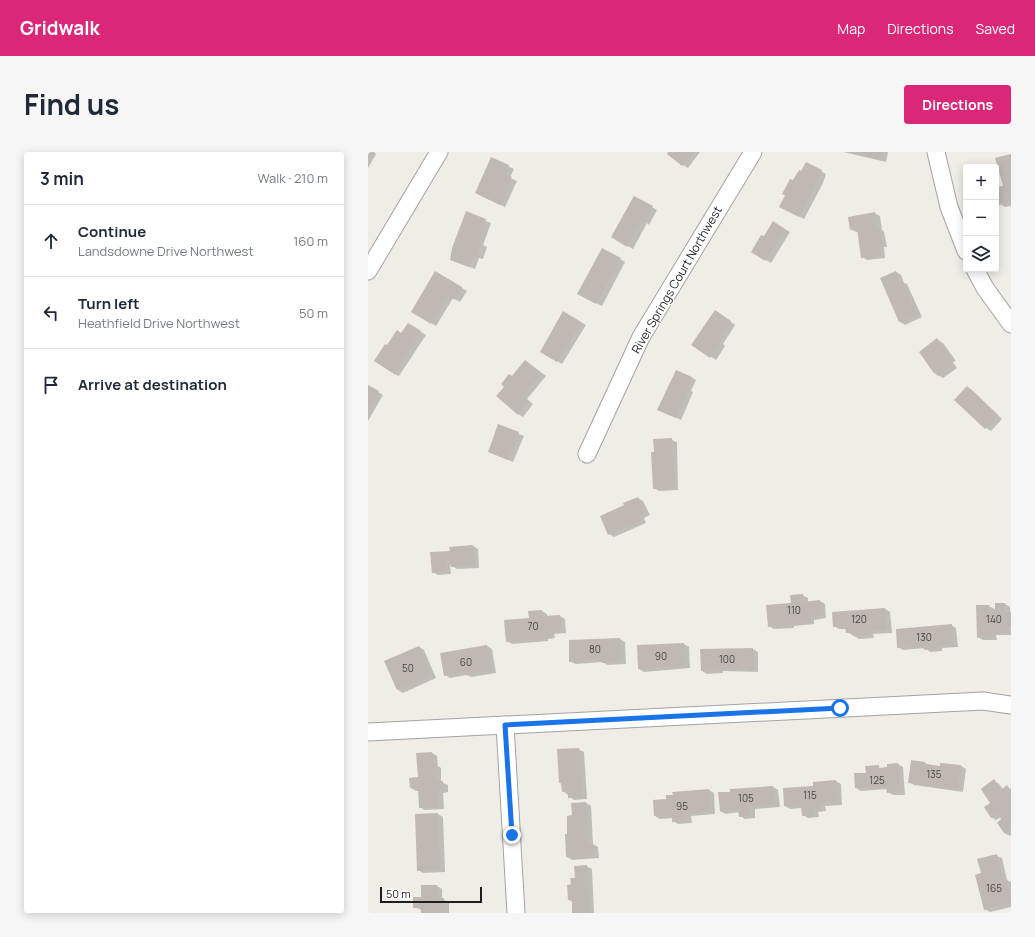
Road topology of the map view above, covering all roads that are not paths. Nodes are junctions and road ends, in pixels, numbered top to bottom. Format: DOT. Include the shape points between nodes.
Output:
graph roads {
  1 [pos="439,152"];
  2 [pos="752,152"];
  3 [pos="936,152"];
  4 [pos="963,243"];
  5 [pos="368,270"];
  6 [pos="977,272"];
  7 [pos="1011,324"];
  8 [pos="587,454"];
  9 [pos="1011,705"];
  10 [pos="505,725"];
  11 [pos="368,732"];
  12 [pos="516,913"];
  1 -- 5 [label="street"];
  2 -- 8 [label="street, River Springs Court Northwest" via="641,337"];
  3 -- 4 [label="street" via="949,207"];
  6 -- 7 [label="street"];
  9 -- 10 [label="street" via="983,701"];
  10 -- 11 [label="street"];
  10 -- 12 [label="street"];
}
